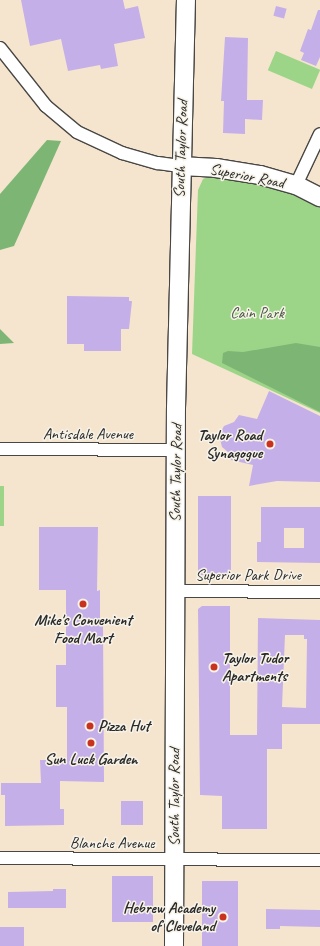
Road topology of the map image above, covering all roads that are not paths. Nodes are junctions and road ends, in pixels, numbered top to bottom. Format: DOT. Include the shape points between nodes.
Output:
graph roads {
  1 [pos="186,0"];
  2 [pos="0,48"];
  3 [pos="320,134"];
  4 [pos="180,166"];
  5 [pos="296,185"];
  6 [pos="320,197"];
  7 [pos="0,449"];
  8 [pos="176,450"];
  9 [pos="175,591"];
  10 [pos="320,592"];
  11 [pos="0,858"];
  12 [pos="174,859"];
  13 [pos="320,860"];
  14 [pos="174,946"];
  1 -- 4 [label="main road, South Taylor Road"];
  2 -- 4 [label="street, Superior Road" via="46,106 77,132 122,153"];
  3 -- 5 [label="street"];
  4 -- 5 [label="main road, Superior Road" via="238,171"];
  4 -- 8 [label="main road, South Taylor Road"];
  5 -- 6 [label="main road, Superior Road"];
  7 -- 8 [label="street, Antisdale Avenue"];
  8 -- 9 [label="main road, South Taylor Road"];
  9 -- 10 [label="street, Superior Park Drive"];
  9 -- 12 [label="main road, South Taylor Road"];
  11 -- 12 [label="street, Blanche Avenue"];
  12 -- 13 [label="street, Blanche Avenue"];
  12 -- 14 [label="main road, South Taylor Road"];
}
